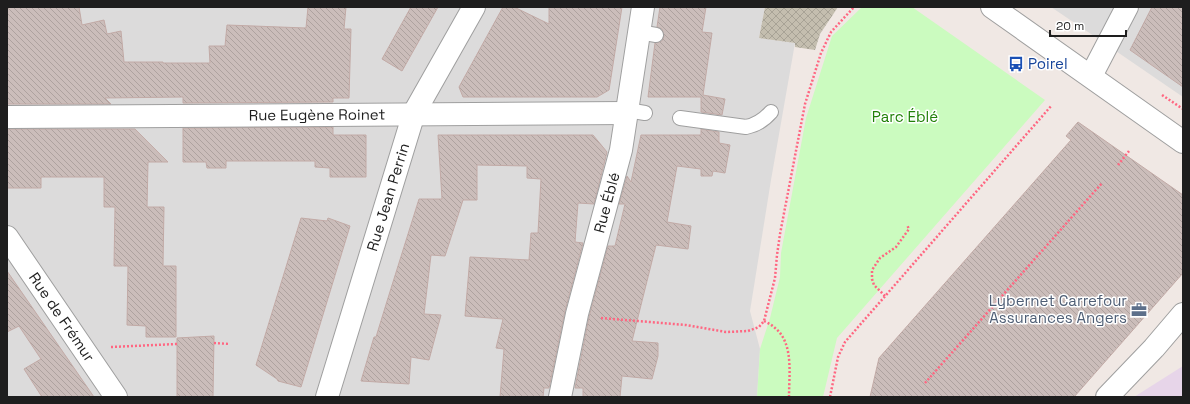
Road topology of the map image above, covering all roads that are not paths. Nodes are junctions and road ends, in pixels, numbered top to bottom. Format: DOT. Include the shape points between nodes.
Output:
graph roads {
  1 [pos="474,7"];
  2 [pos="643,7"];
  3 [pos="992,7"];
  4 [pos="1127,7"];
  5 [pos="1091,76"];
  6 [pos="633,112"];
  7 [pos="771,112"];
  8 [pos="414,113"];
  9 [pos="7,117"];
  10 [pos="680,118"];
  11 [pos="1183,142"];
  12 [pos="7,237"];
  13 [pos="1183,314"];
  14 [pos="116,397"];
  15 [pos="327,397"];
  16 [pos="560,397"];
  17 [pos="1108,397"];
  1 -- 8 [label="street, Rue Jean Perrin"];
  2 -- 6 [label="street, Rue Éblé" via="648,34"];
  3 -- 5 [label="street"];
  4 -- 5 [label="street"];
  5 -- 11 [label="street"];
  6 -- 8 [label="street, Rue Eugène Roinet"];
  6 -- 16 [label="street, Rue Éblé" via="577,314"];
  7 -- 10 [label="lane" via="762,121 746,127"];
  8 -- 9 [label="street, Rue Eugène Roinet"];
  8 -- 15 [label="street, Rue Jean Perrin"];
  12 -- 14 [label="street, Rue de Frémur"];
  13 -- 17 [label="street"];
}
